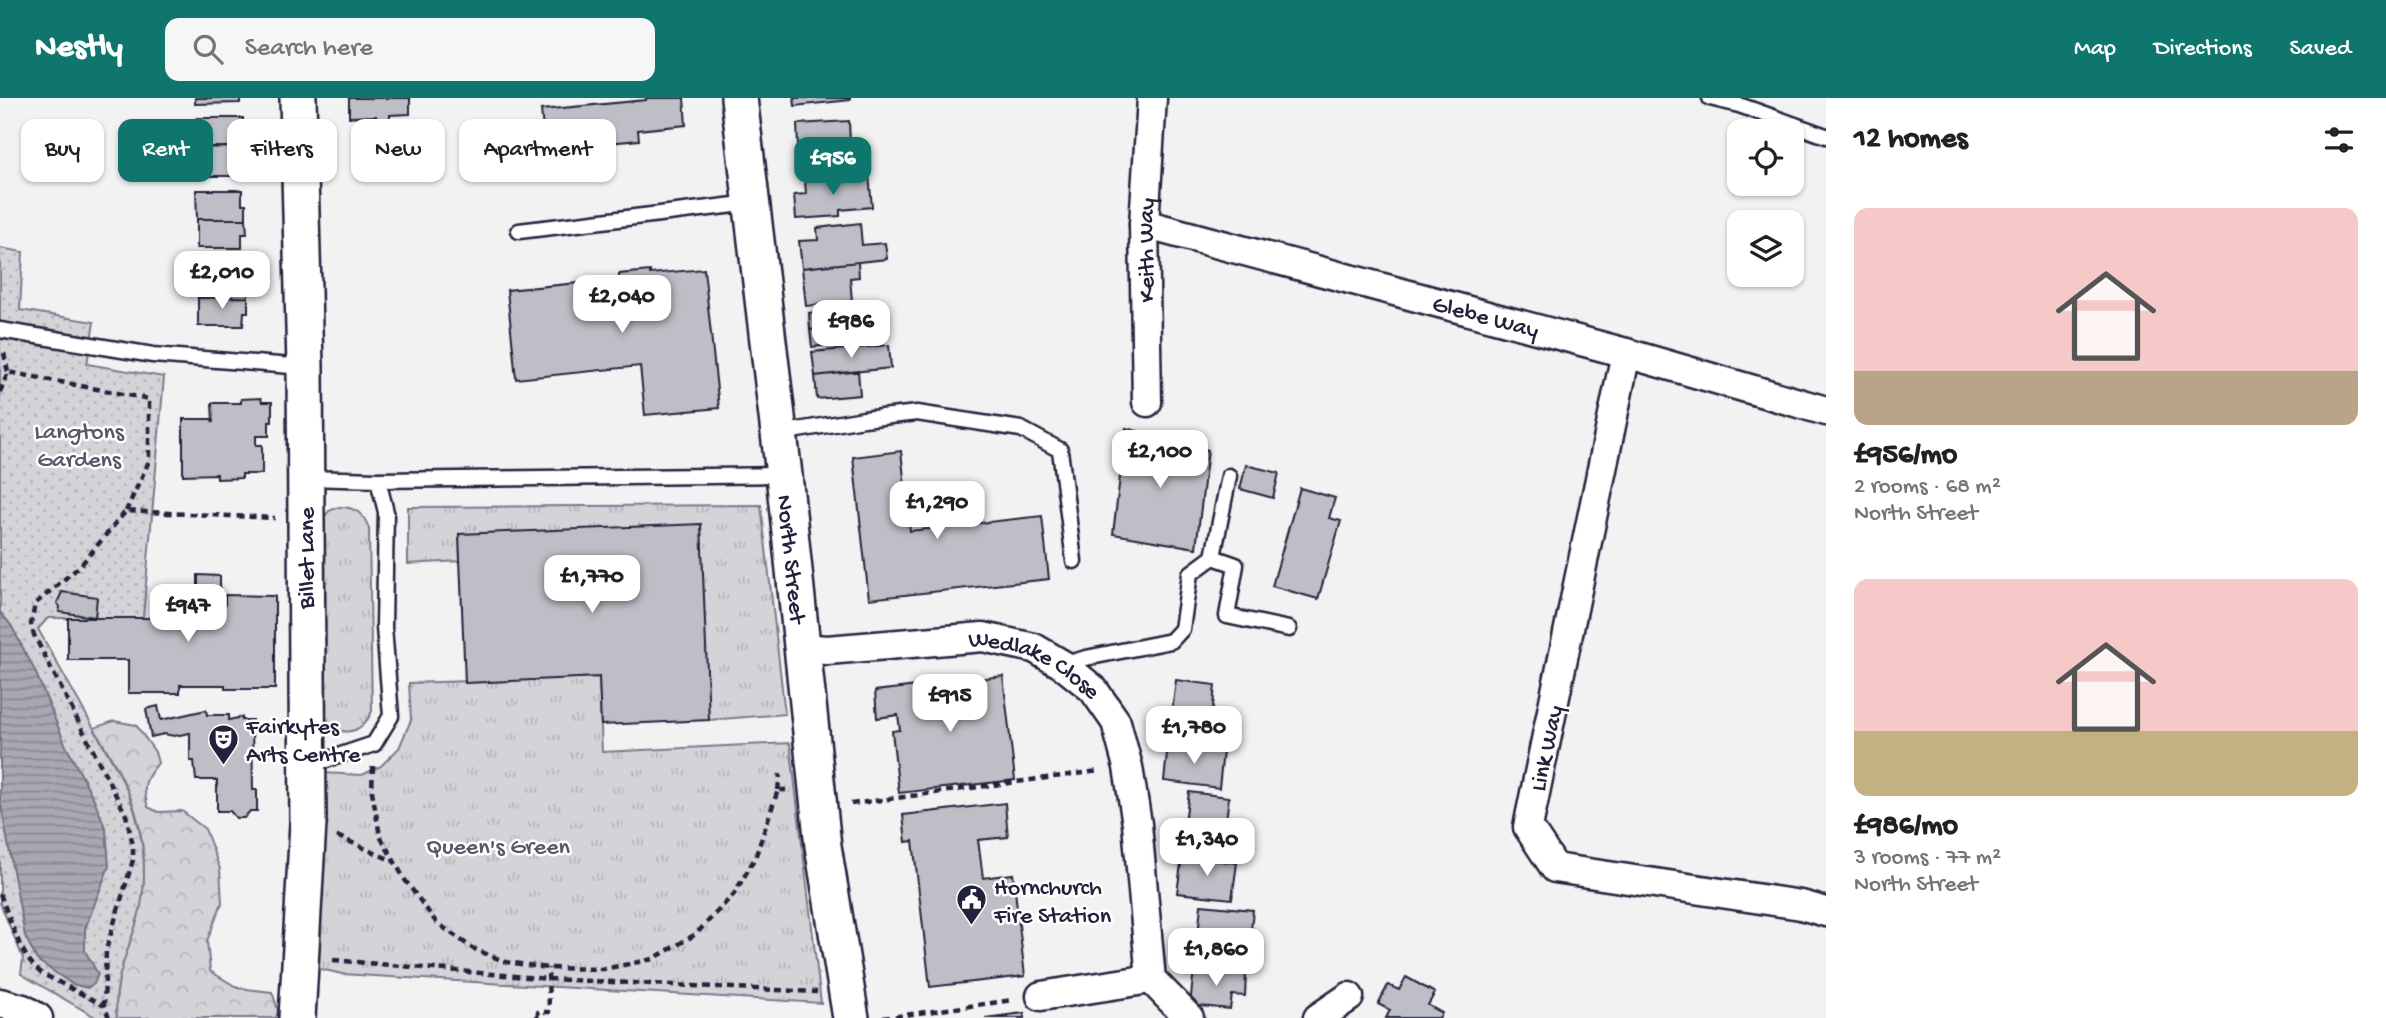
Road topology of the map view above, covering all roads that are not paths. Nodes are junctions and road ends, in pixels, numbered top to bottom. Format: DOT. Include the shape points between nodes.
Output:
graph roads {
  1 [pos="298,98"];
  2 [pos="739,98"];
  3 [pos="1152,98"];
  4 [pos="1710,98"];
  5 [pos="1741,102"];
  6 [pos="1826,136"];
  7 [pos="752,203"];
  8 [pos="1144,224"];
  9 [pos="519,231"];
  10 [pos="0,330"];
  11 [pos="1626,352"];
  12 [pos="304,367"];
  13 [pos="1147,402"];
  14 [pos="1826,411"];
  15 [pos="779,433"];
  16 [pos="784,475"];
  17 [pos="1229,476"];
  18 [pos="305,478"];
  19 [pos="378,480"];
  20 [pos="1213,557"];
  21 [pos="1074,561"];
  22 [pos="1289,629"];
  23 [pos="802,648"];
  24 [pos="1063,665"];
  25 [pos="307,758"];
  26 [pos="1826,912"];
  27 [pos="1152,979"];
  28 [pos="1041,996"];
  29 [pos="1349,997"];
  30 [pos="0,1003"];
  31 [pos="850,1006"];
  32 [pos="38,1018"];
  33 [pos="297,1018"];
  34 [pos="1189,1018"];
  35 [pos="1318,1018"];
  1 -- 12 [label="street, Billet Lane"];
  2 -- 7 [label="street, North Street"];
  3 -- 8 [label="street, Keith Way"];
  4 -- 5 [label="lane"];
  5 -- 6 [label="lane"];
  7 -- 9 [label="lane"];
  7 -- 15 [label="street, North Street"];
  8 -- 11 [label="street, Glebe Way"];
  8 -- 13 [label="street, Keith Way"];
  10 -- 12 [label="lane" via="153,355"];
  11 -- 14 [label="street, Glebe Way"];
  11 -- 26 [label="street, Link Way" via="1528,827 1555,867"];
  12 -- 18 [label="street, Billet Lane"];
  15 -- 16 [label="street, North Street"];
  15 -- 21 [label="lane" via="917,413 1021,429 1060,450"];
  16 -- 19 [label="lane"];
  16 -- 23 [label="street, North Street"];
  17 -- 20 [label="lane"];
  18 -- 19 [label="lane"];
  18 -- 25 [label="street, Billet Lane"];
  19 -- 25 [label="lane" via="386,512 384,627 391,716 374,744 326,760"];
  20 -- 22 [label="lane" via="1236,565 1227,616"];
  20 -- 24 [label="lane" via="1190,574 1182,629 1171,641"];
  23 -- 24 [label="street, Wedlake Close" via="827,650 983,637 1034,648"];
  23 -- 31 [label="street, North Street" via="823,846"];
  24 -- 27 [label="street, Wedlake Close" via="1093,690 1116,722 1137,824"];
  25 -- 33 [label="street, Billet Lane"];
  27 -- 28 [label="street"];
  27 -- 34 [label="street"];
  29 -- 35 [label="street"];
  30 -- 32 [label="street"];
}
